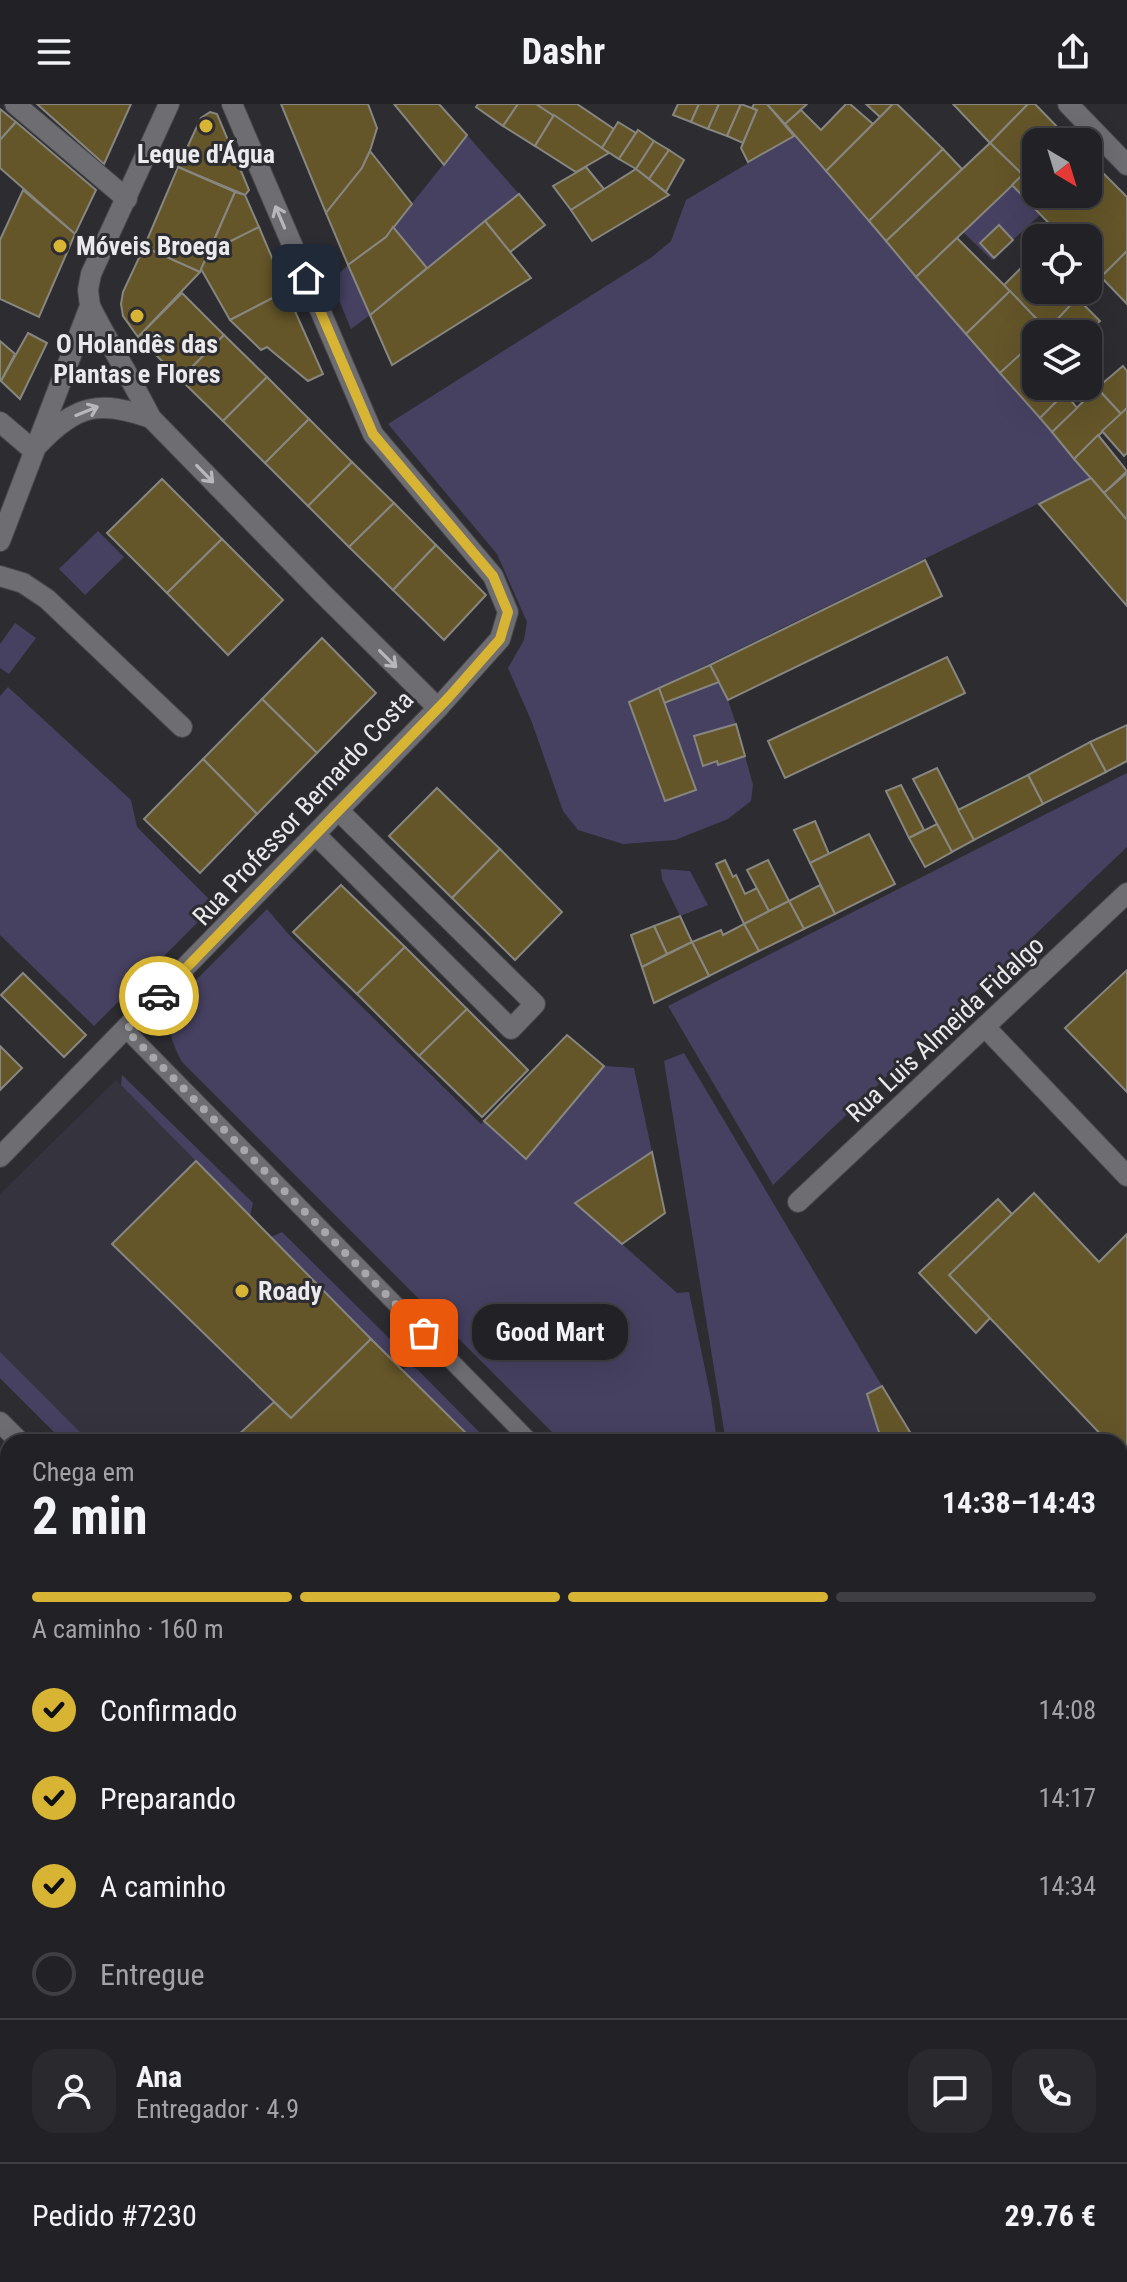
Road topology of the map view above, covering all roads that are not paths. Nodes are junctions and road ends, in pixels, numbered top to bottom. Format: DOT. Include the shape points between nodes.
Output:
graph roads {
  1 [pos="15,104"];
  2 [pos="169,104"];
  3 [pos="232,104"];
  4 [pos="1068,104"];
  5 [pos="1127,165"];
  6 [pos="127,199"];
  7 [pos="90,306"];
  8 [pos="151,418"];
  9 [pos="0,422"];
  10 [pos="33,450"];
  11 [pos="0,541"];
  12 [pos="0,576"];
  13 [pos="438,708"];
  14 [pos="182,727"];
  15 [pos="338,810"];
  16 [pos="315,834"];
  17 [pos="1127,893"];
  18 [pos="986,1028"];
  19 [pos="126,1030"];
  20 [pos="0,1157"];
  21 [pos="1127,1176"];
  22 [pos="798,1202"];
  23 [pos="523,1434"];
  1 -- 6 [label="street"];
  2 -- 6 [label="street"];
  13 -- 3 [label="street, one-way" via="500,639 508,612 493,576 373,434"];
  4 -- 5 [label="street"];
  6 -- 7 [label="street" via="91,274"];
  7 -- 8 [label="street, Rua Professor Bernardo Costa"];
  7 -- 10 [label="street"];
  10 -- 8 [label="street, one-way" via="55,428 98,406"];
  8 -- 13 [label="street, Rua Professor Bernardo Costa, one-way"];
  9 -- 10 [label="street"];
  10 -- 11 [label="street"];
  12 -- 14 [label="street" via="47,599"];
  13 -- 15 [label="street, Rua Professor Bernardo Costa"];
  15 -- 16 [label="street, Rua Professor Bernardo Costa"];
  15 -- 16 [label="street" via="535,1004 511,1029"];
  16 -- 19 [label="street, Rua Professor Bernardo Costa"];
  17 -- 18 [label="street, Rua Luis Almeida Fidalgo"];
  18 -- 21 [label="street"];
  18 -- 22 [label="street, Rua Luis Almeida Fidalgo"];
  19 -- 20 [label="street, Rua Professor Bernardo Costa"];
  19 -- 23 [label="lane"];
}
